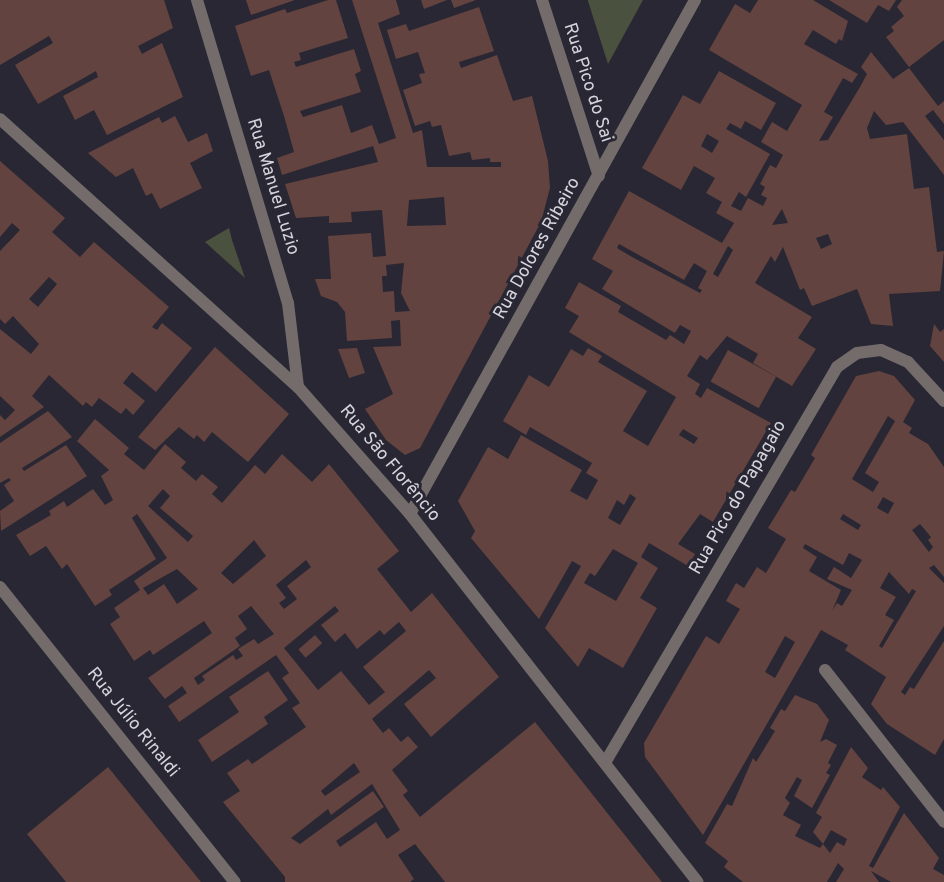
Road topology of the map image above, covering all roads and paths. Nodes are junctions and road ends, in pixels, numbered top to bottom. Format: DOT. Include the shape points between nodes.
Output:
graph roads {
  1 [pos="197,0"];
  2 [pos="542,0"];
  3 [pos="695,0"];
  4 [pos="0,118"];
  5 [pos="599,176"];
  6 [pos="298,387"];
  7 [pos="944,401"];
  8 [pos="410,514"];
  9 [pos="0,586"];
  10 [pos="825,670"];
  11 [pos="606,761"];
  12 [pos="944,822"];
  13 [pos="235,882"];
  14 [pos="697,882"];
  1 -- 6 [label="street, Rua Manuel Luzio" via="288,303"];
  2 -- 5 [label="street, Rua Pico do Sai"];
  3 -- 5 [label="street, Rua Dolores Ribeiro"];
  4 -- 6 [label="street, Rua São Florêncio"];
  5 -- 8 [label="street, Rua Dolores Ribeiro"];
  6 -- 8 [label="street, Rua São Florêncio"];
  7 -- 11 [label="street, Rua Pico do Papagaio" via="908,362 881,350 856,353 837,367"];
  8 -- 11 [label="street, Rua São Florêncio"];
  9 -- 13 [label="street, Rua Júlio Rinaldi"];
  10 -- 12 [label="street"];
  11 -- 14 [label="street, Rua São Florêncio"];
}
